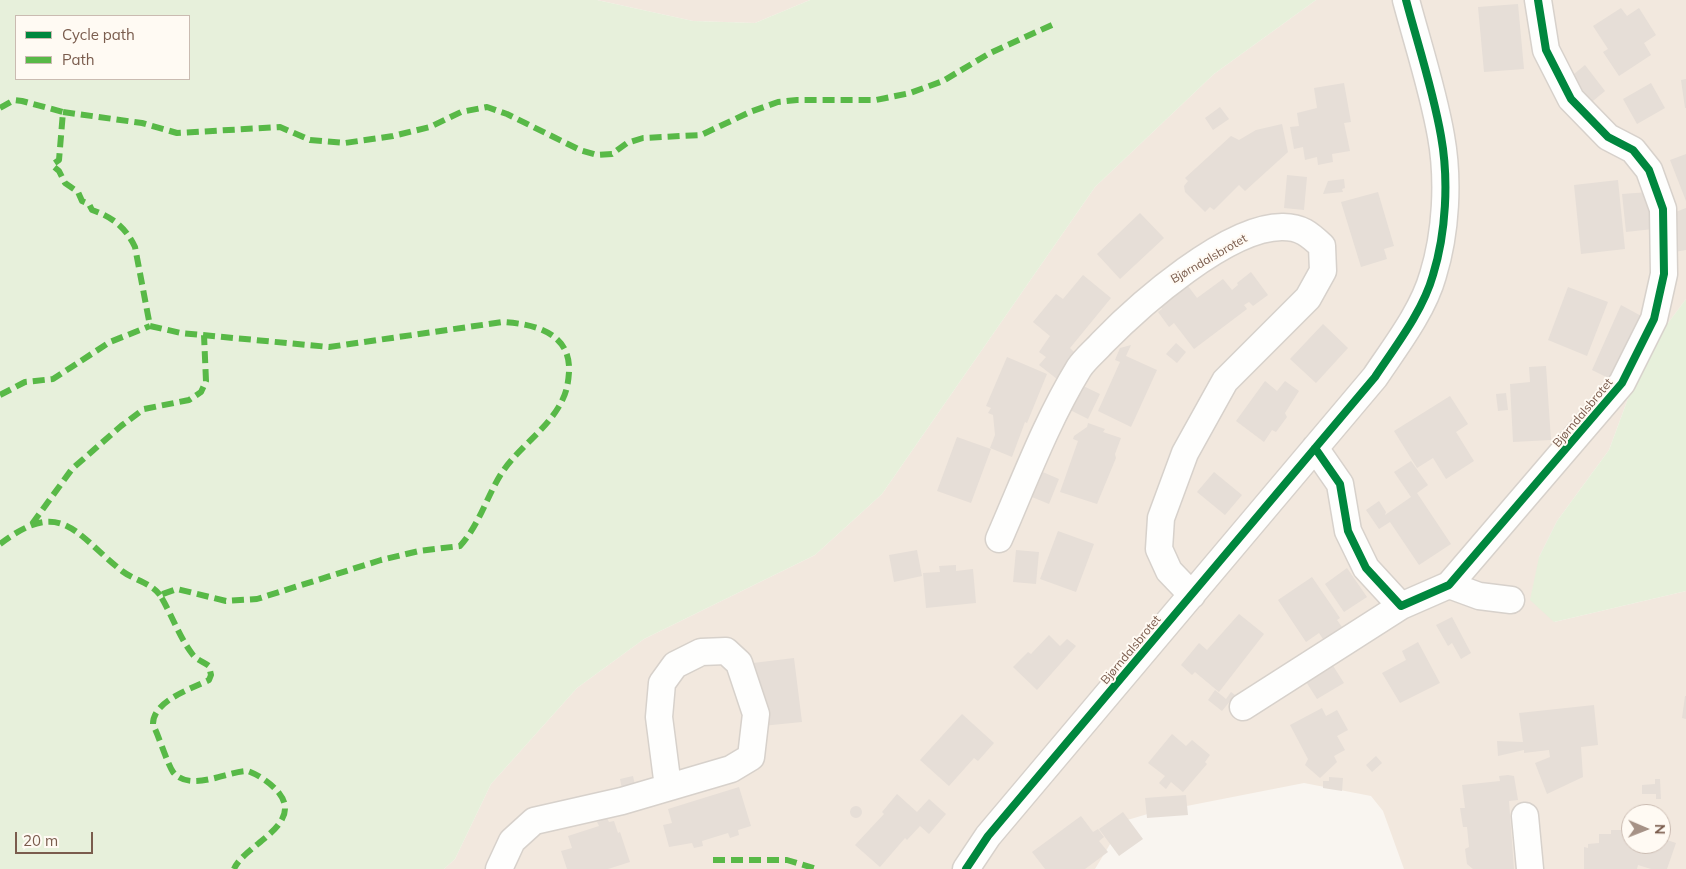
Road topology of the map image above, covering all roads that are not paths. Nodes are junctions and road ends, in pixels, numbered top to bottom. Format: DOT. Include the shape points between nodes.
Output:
graph roads {
  1 [pos="1406,0"];
  2 [pos="1538,0"];
  3 [pos="1315,448"];
  4 [pos="999,539"];
  5 [pos="1449,585"];
  6 [pos="1192,596"];
  7 [pos="1511,600"];
  8 [pos="1401,606"];
  9 [pos="1244,707"];
  10 [pos="668,787"];
  11 [pos="1525,816"];
  12 [pos="499,869"];
  13 [pos="966,869"];
  14 [pos="1530,869"];
  1 -- 3 [label="street, Bjørndalsbrotet" via="1442,146 1446,181 1433,276 1410,325 1375,378"];
  2 -- 5 [label="street, Bjørndalsbrotet" via="1546,50 1571,98 1608,137 1633,150 1649,170 1663,209 1664,274 1654,319 1622,384"];
  3 -- 6 [label="street, Bjørndalsbrotet"];
  3 -- 8 [label="street" via="1340,484 1348,531 1366,568"];
  4 -- 6 [label="street, Bjørndalsbrotet" via="1051,419 1080,366 1124,321 1174,278 1245,236 1282,227 1304,230 1322,246 1323,271 1308,298 1226,381 1185,453 1161,518 1159,549 1169,571"];
  5 -- 7 [label="street" via="1479,596"];
  5 -- 8 [label="street, Bjørndalsbrotet"];
  6 -- 13 [label="street, Bjørndalsbrotet" via="988,836"];
  8 -- 9 [label="street, Bjørndalsbrotet"];
  10 -- 10 [label="street" via="731,769 751,758 756,714 739,663 726,651 701,652 675,665 662,683 659,717"];
  10 -- 12 [label="street" via="534,822 512,841"];
  11 -- 14 [label="street"];
}
